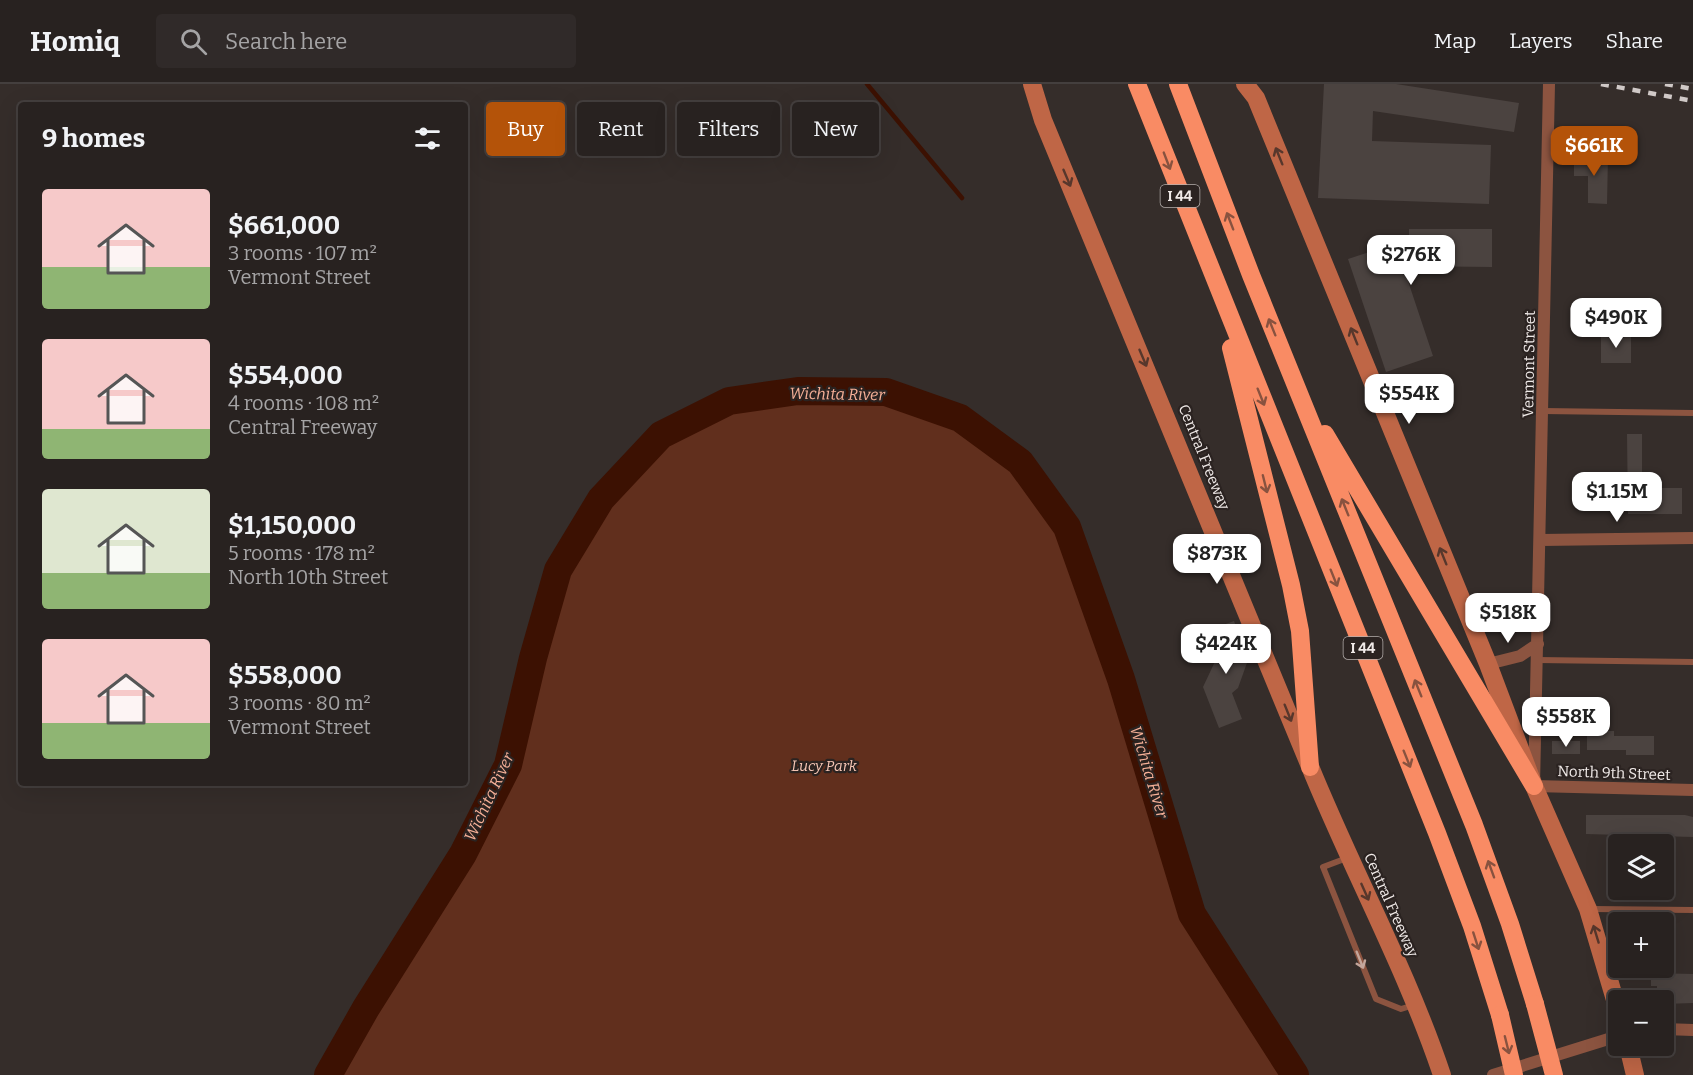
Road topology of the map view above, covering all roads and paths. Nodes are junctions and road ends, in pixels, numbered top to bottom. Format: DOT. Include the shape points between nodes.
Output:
graph roads {
  1 [pos="1032,84"];
  2 [pos="1137,84"];
  3 [pos="1178,84"];
  4 [pos="1245,84"];
  5 [pos="1550,84"];
  6 [pos="1215,285"];
  7 [pos="1292,378"];
  8 [pos="1544,411"];
  9 [pos="1693,413"];
  10 [pos="1693,538"];
  11 [pos="1541,540"];
  12 [pos="1538,644"];
  13 [pos="1538,660"];
  14 [pos="1693,662"];
  15 [pos="1488,664"];
  16 [pos="1310,767"];
  17 [pos="1534,786"];
  18 [pos="1693,790"];
  19 [pos="1350,858"];
  20 [pos="1588,909"];
  21 [pos="1693,910"];
  22 [pos="1612,990"];
  23 [pos="1414,1005"];
  24 [pos="1674,1029"];
  25 [pos="1693,1030"];
  26 [pos="1608,1039"];
  27 [pos="1630,1056"];
  28 [pos="1442,1075"];
  29 [pos="1493,1075"];
  30 [pos="1515,1075"];
  31 [pos="1554,1075"];
  32 [pos="1635,1075"];
  1 -- 16 [label="main road, Central Freeway, one-way" via="1043,120"];
  2 -- 6 [label="highway, I 44, one-way"];
  7 -- 3 [label="highway, I 44, one-way"];
  15 -- 4 [label="main road, one-way" via="1256,98"];
  5 -- 8 [label="street, Vermont Street"];
  6 -- 16 [label="highway, one-way" via="1291,585 1300,631"];
  6 -- 30 [label="highway, I 44, one-way, bridge" via="1437,833 1472,926"];
  7 -- 17 [label="highway"];
  31 -- 7 [label="highway, I 44, one-way, bridge" via="1510,924 1474,825"];
  8 -- 9 [label="lane"];
  8 -- 11 [label="street, Vermont Street"];
  10 -- 11 [label="street"];
  11 -- 12 [label="street, Vermont Street"];
  12 -- 13 [label="street, Vermont Street"];
  12 -- 15 [label="street" via="1520,656"];
  13 -- 14 [label="lane"];
  13 -- 17 [label="street, Vermont Street"];
  15 -- 17 [label="main road"];
  16 -- 19 [label="main road, Central Freeway"];
  17 -- 18 [label="street, North 9th Street"];
  17 -- 20 [label="main road"];
  19 -- 23 [label="main road, Central Freeway, one-way"];
  19 -- 23 [label="lane, one-way" via="1323,867 1376,999 1401,1009"];
  20 -- 21 [label="lane"];
  22 -- 20 [label="main road, one-way"];
  23 -- 28 [label="main road, Central Freeway"];
  24 -- 25 [label="street"];
  26 -- 29 [label="street"];
  27 -- 32 [label="main road"];
}
